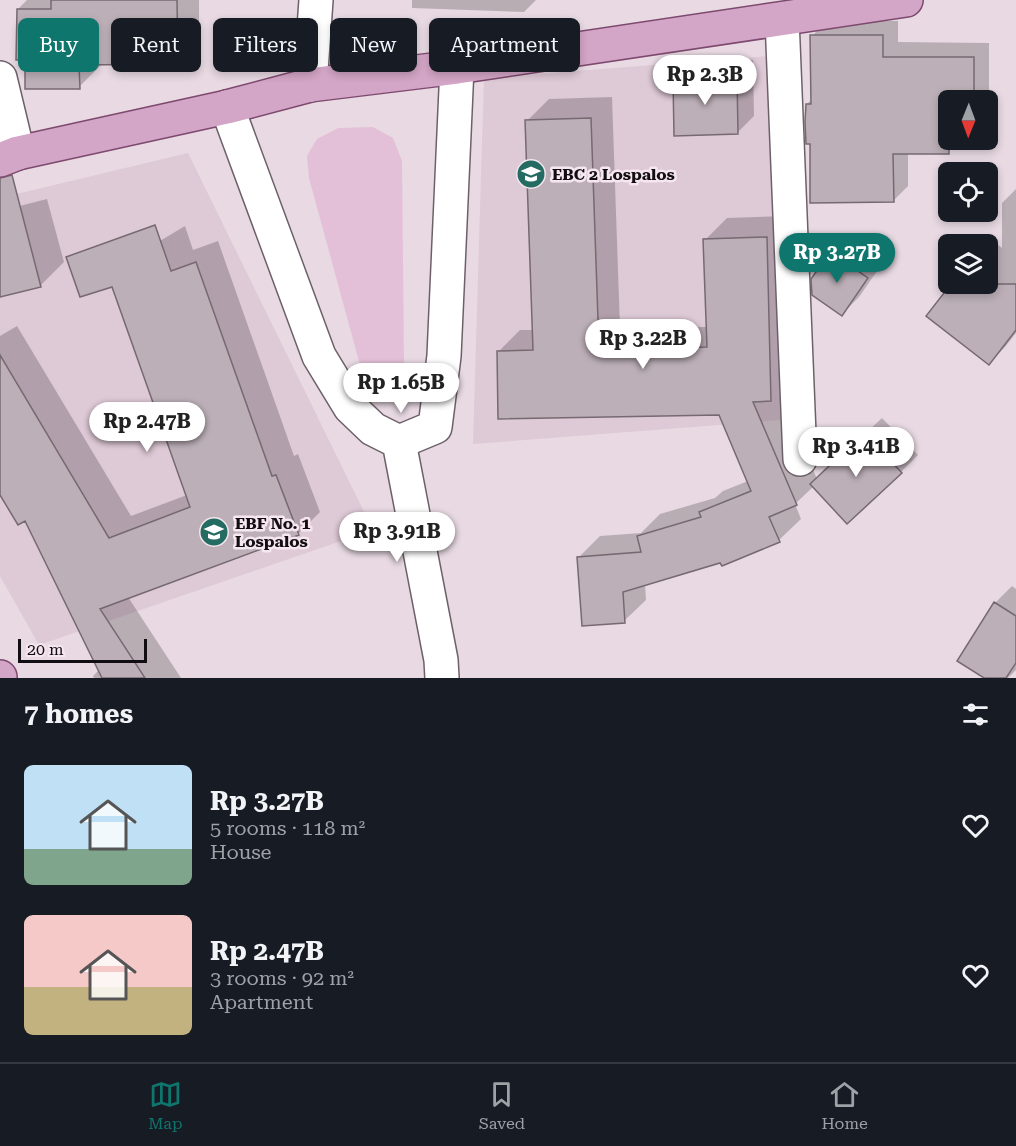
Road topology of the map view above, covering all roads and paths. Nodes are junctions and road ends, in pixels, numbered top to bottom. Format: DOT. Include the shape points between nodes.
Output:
graph roads {
  1 [pos="315,0"];
  2 [pos="906,0"];
  3 [pos="782,19"];
  4 [pos="580,49"];
  5 [pos="429,70"];
  6 [pos="457,72"];
  7 [pos="0,78"];
  8 [pos="310,85"];
  9 [pos="227,107"];
  10 [pos="9,157"];
  11 [pos="399,442"];
  12 [pos="800,459"];
  13 [pos="442,678"];
  1 -- 8 [label="street"];
  2 -- 3 [label="main road"];
  3 -- 4 [label="main road"];
  3 -- 12 [label="street"];
  5 -- 8 [label="main road"];
  6 -- 11 [label="street" via="444,356 435,427"];
  7 -- 10 [label="street"];
  8 -- 9 [label="main road"];
  9 -- 10 [label="main road"];
  9 -- 11 [label="street" via="319,356 350,407 373,429"];
  11 -- 13 [label="street"];
}
